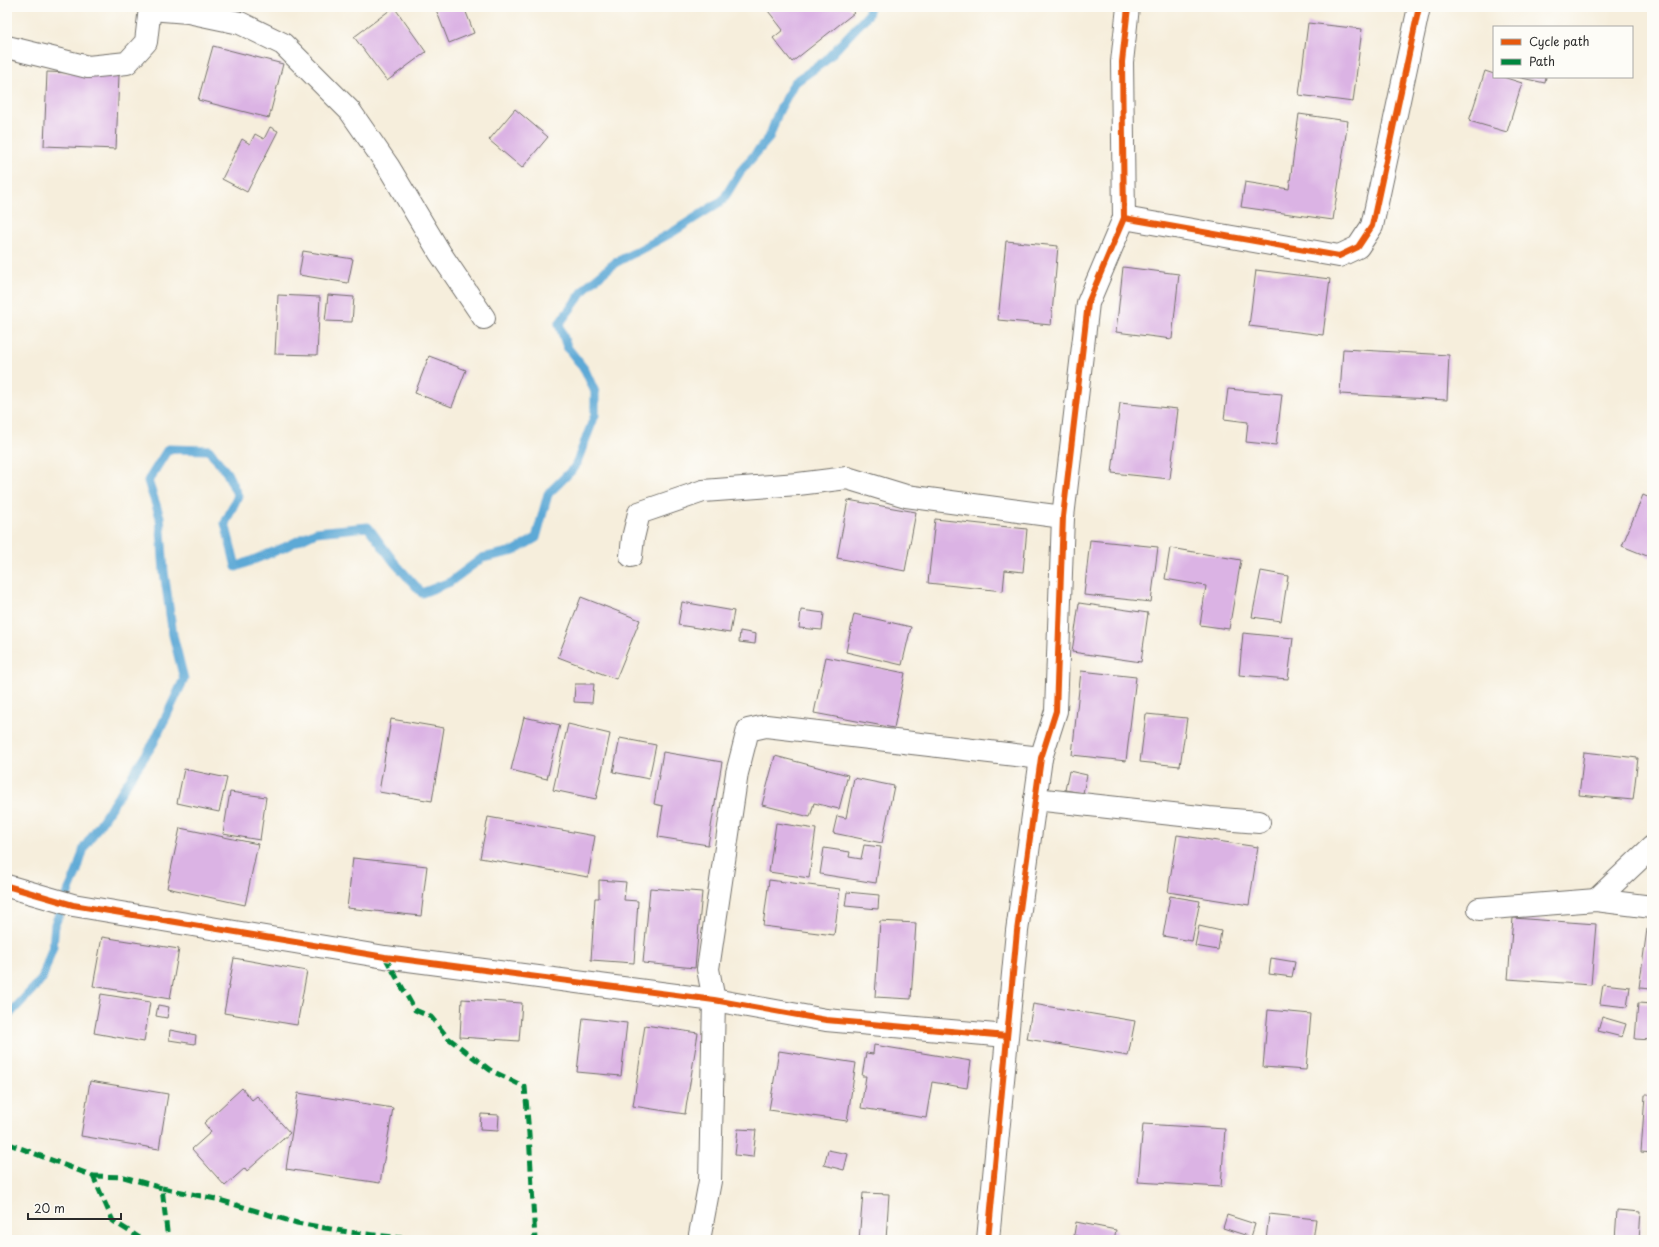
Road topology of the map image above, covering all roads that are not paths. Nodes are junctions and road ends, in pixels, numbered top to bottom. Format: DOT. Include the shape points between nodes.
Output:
graph roads {
  1 [pos="1128,7"];
  2 [pos="1419,7"];
  3 [pos="150,8"];
  4 [pos="7,47"];
  5 [pos="1124,218"];
  6 [pos="484,318"];
  7 [pos="1063,517"];
  8 [pos="631,556"];
  9 [pos="1041,758"];
  10 [pos="1035,799"];
  11 [pos="1259,822"];
  12 [pos="1652,847"];
  13 [pos="7,886"];
  14 [pos="1596,900"];
  15 [pos="1652,907"];
  16 [pos="1479,909"];
  17 [pos="714,1000"];
  18 [pos="1007,1036"];
  19 [pos="699,1240"];
  20 [pos="988,1240"];
  1 -- 5 [label="street" via="1122,62"];
  2 -- 5 [label="street" via="1372,226 1358,247 1339,256"];
  3 -- 4 [label="street" via="146,42 127,63 88,67"];
  3 -- 6 [label="street" via="188,12 240,23 283,44 350,111 388,166 440,253"];
  5 -- 7 [label="street" via="1088,302"];
  7 -- 8 [label="street" via="906,496 846,478 703,491 639,513"];
  7 -- 9 [label="street" via="1056,711"];
  9 -- 10 [label="street"];
  9 -- 17 [label="street" via="766,726 748,730 737,774 708,969"];
  10 -- 11 [label="street"];
  10 -- 18 [label="street" via="1017,931"];
  12 -- 14 [label="street"];
  13 -- 17 [label="street" via="73,905 386,957"];
  14 -- 15 [label="street"];
  14 -- 16 [label="street"];
  17 -- 18 [label="street" via="826,1020"];
  17 -- 19 [label="street" via="710,1181"];
  18 -- 20 [label="street"];
}
